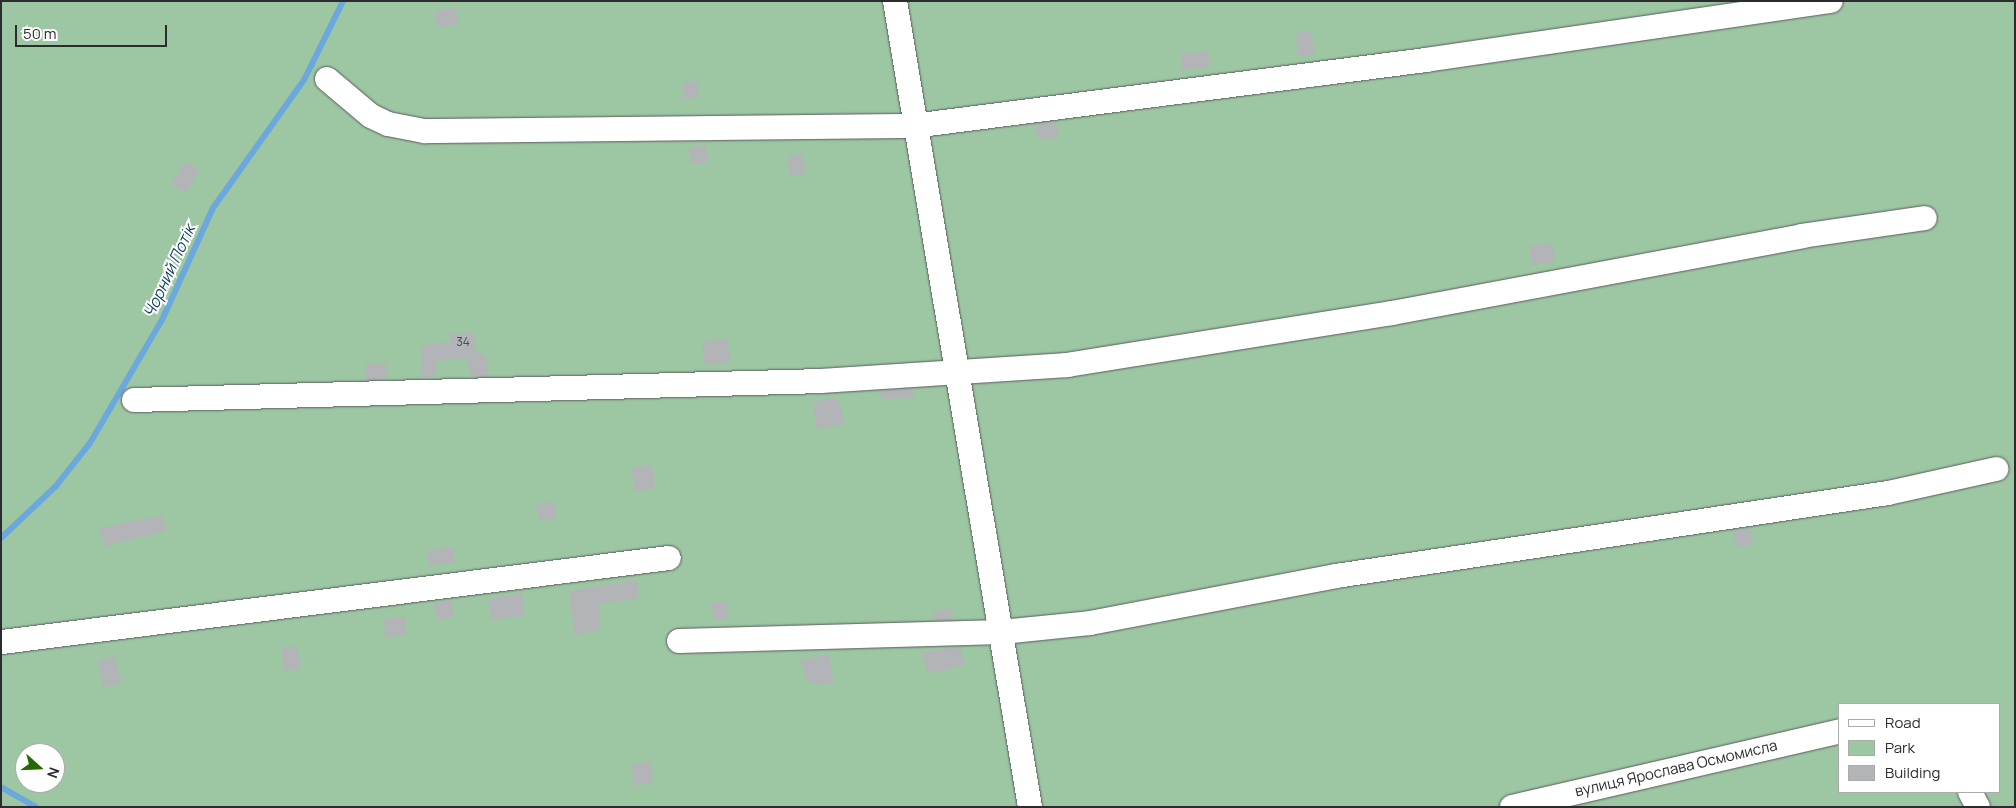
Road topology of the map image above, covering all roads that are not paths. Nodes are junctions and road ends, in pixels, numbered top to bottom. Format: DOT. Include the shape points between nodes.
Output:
graph roads {
  1 [pos="895,1"];
  2 [pos="1831,1"];
  3 [pos="328,78"];
  4 [pos="913,126"];
  5 [pos="1925,218"];
  6 [pos="961,375"];
  7 [pos="134,400"];
  8 [pos="1996,470"];
  9 [pos="669,558"];
  10 [pos="1002,632"];
  11 [pos="679,641"];
  12 [pos="2,642"];
  13 [pos="1838,731"];
  14 [pos="1971,793"];
  15 [pos="1030,807"];
  16 [pos="1512,807"];
  17 [pos="1978,807"];
  1 -- 4 [label="street"];
  2 -- 4 [label="street" via="1426,60"];
  3 -- 4 [label="street" via="371,116 388,124 425,131"];
  4 -- 6 [label="street"];
  5 -- 6 [label="street" via="1802,236 1392,313 1067,365"];
  6 -- 7 [label="street"];
  6 -- 10 [label="street"];
  8 -- 10 [label="street" via="1888,493 1336,576 1150,614"];
  9 -- 12 [label="street"];
  10 -- 11 [label="street"];
  10 -- 15 [label="street"];
  13 -- 16 [label="street, вулиця Ярослава Осмомисла"];
  14 -- 17 [label="street"];
}
